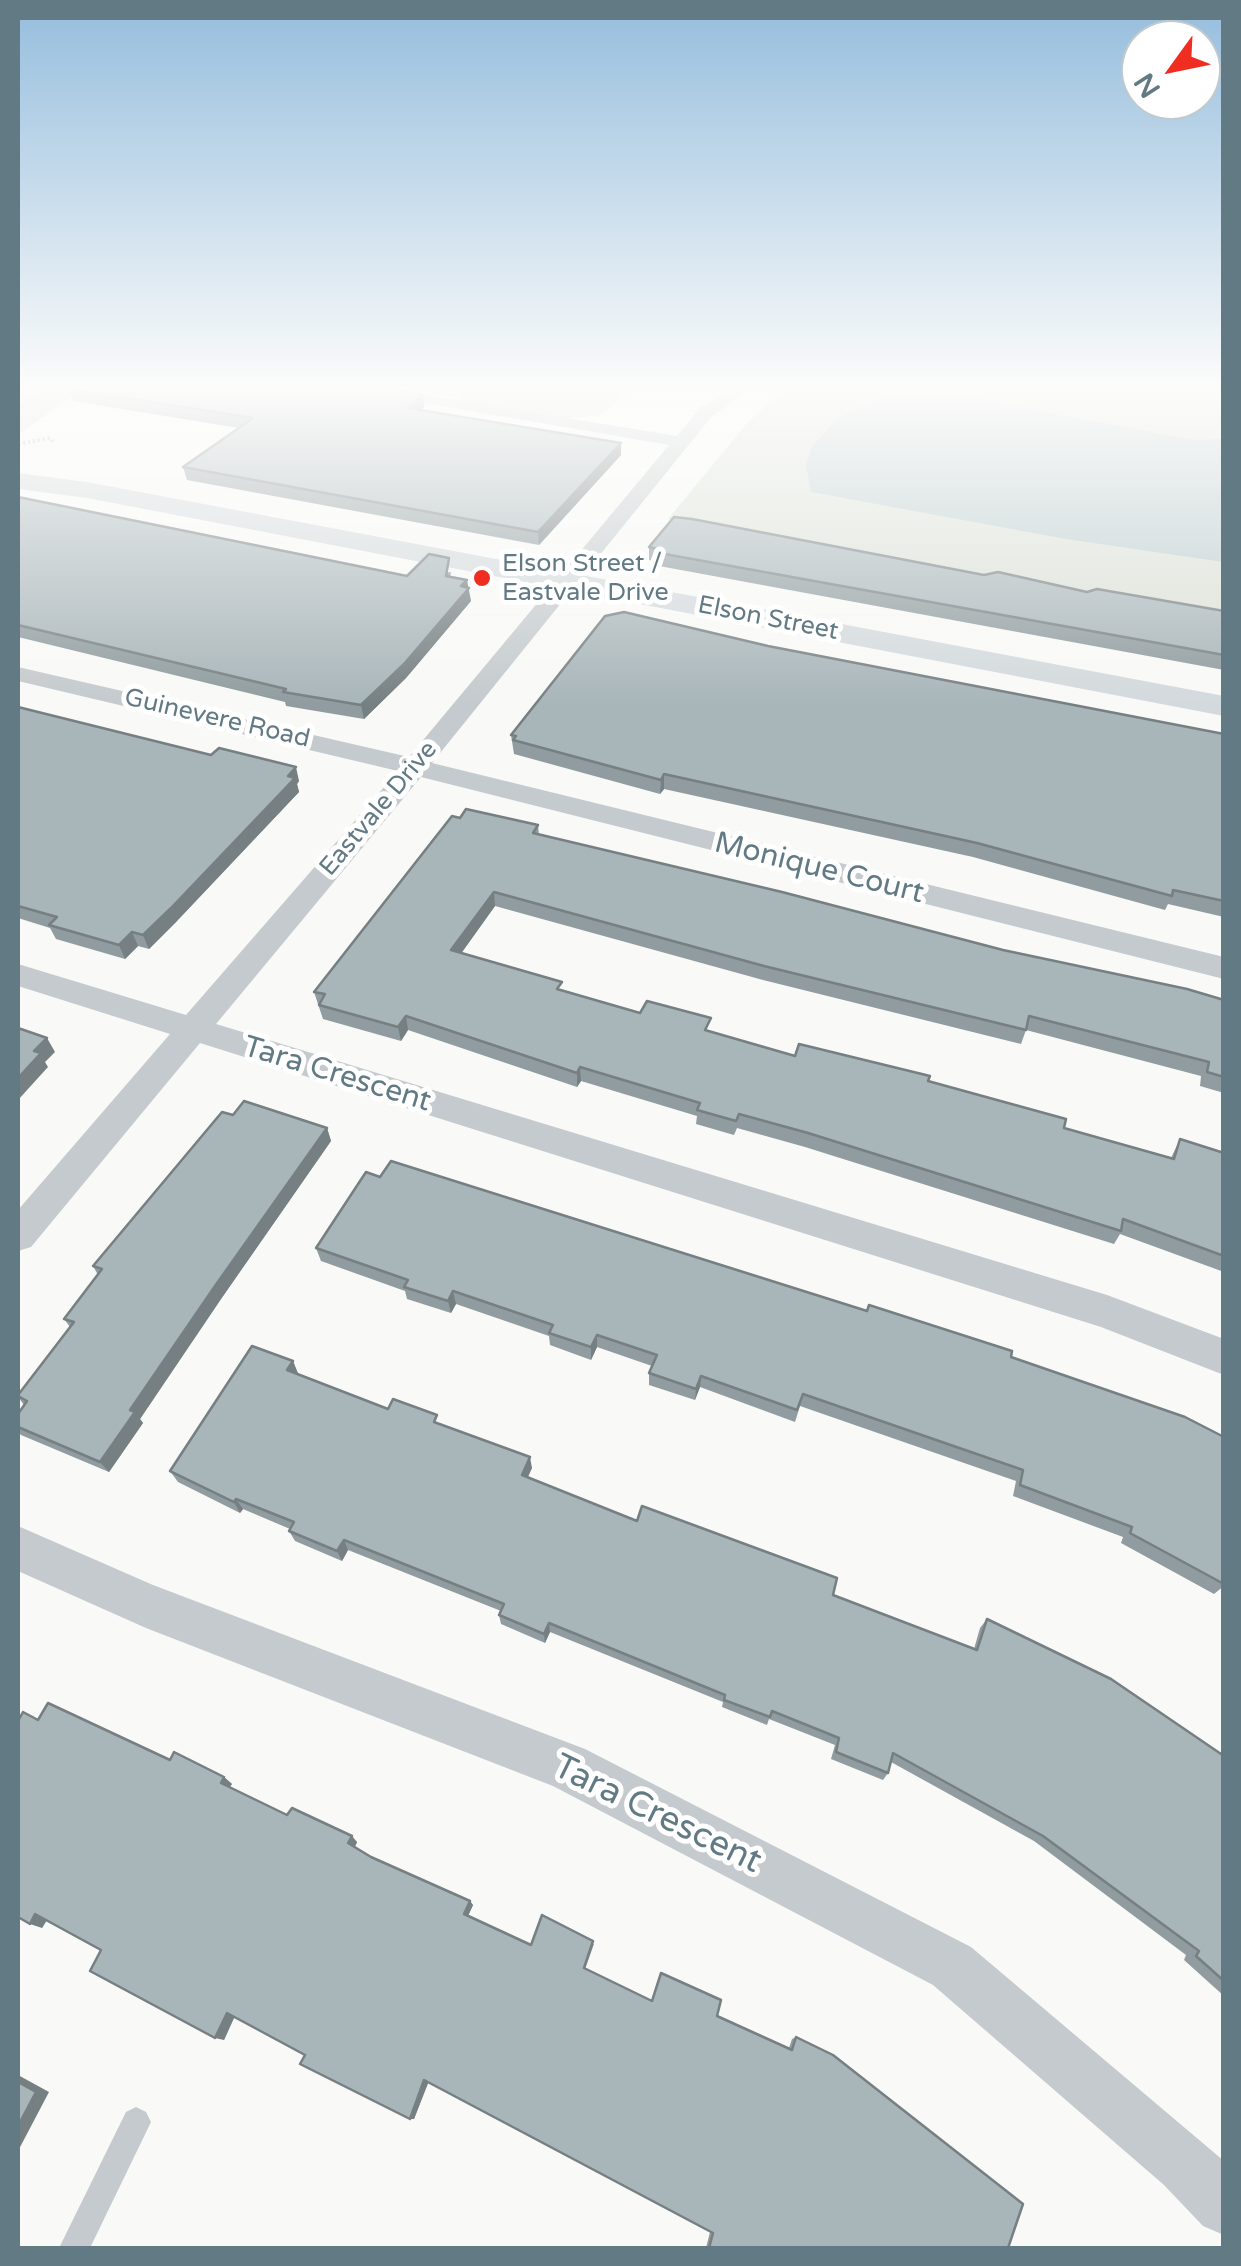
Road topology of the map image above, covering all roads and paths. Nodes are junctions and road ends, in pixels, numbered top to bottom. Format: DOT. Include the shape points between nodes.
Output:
graph roads {
  1 [pos="102,493"];
  2 [pos="639,493"];
  3 [pos="566,580"];
  4 [pos="18,674"];
  5 [pos="1224,706"];
  6 [pos="415,767"];
  7 [pos="1224,968"];
  8 [pos="18,976"];
  9 [pos="193,1032"];
  10 [pos="18,1236"];
  11 [pos="1224,1358"];
  12 [pos="18,1548"];
  13 [pos="136,2122"];
  14 [pos="1224,2206"];
  15 [pos="74,2248"];
  1 -- 3 [label="street, Elson Street"];
  2 -- 3 [label="street, Eastvale Drive"];
  3 -- 5 [label="street, Elson Street"];
  3 -- 6 [label="street, Eastvale Drive"];
  4 -- 6 [label="street, Guinevere Road"];
  6 -- 7 [label="street, Monique Court"];
  6 -- 9 [label="street, Eastvale Drive"];
  8 -- 9 [label="street, Tara Crescent"];
  9 -- 10 [label="street, Eastvale Drive"];
  9 -- 11 [label="street, Tara Crescent" via="1107,1312"];
  12 -- 14 [label="street, Tara Crescent" via="146,1605 566,1767 952,1966 1185,2164"];
  13 -- 15 [label="lane"];
}
